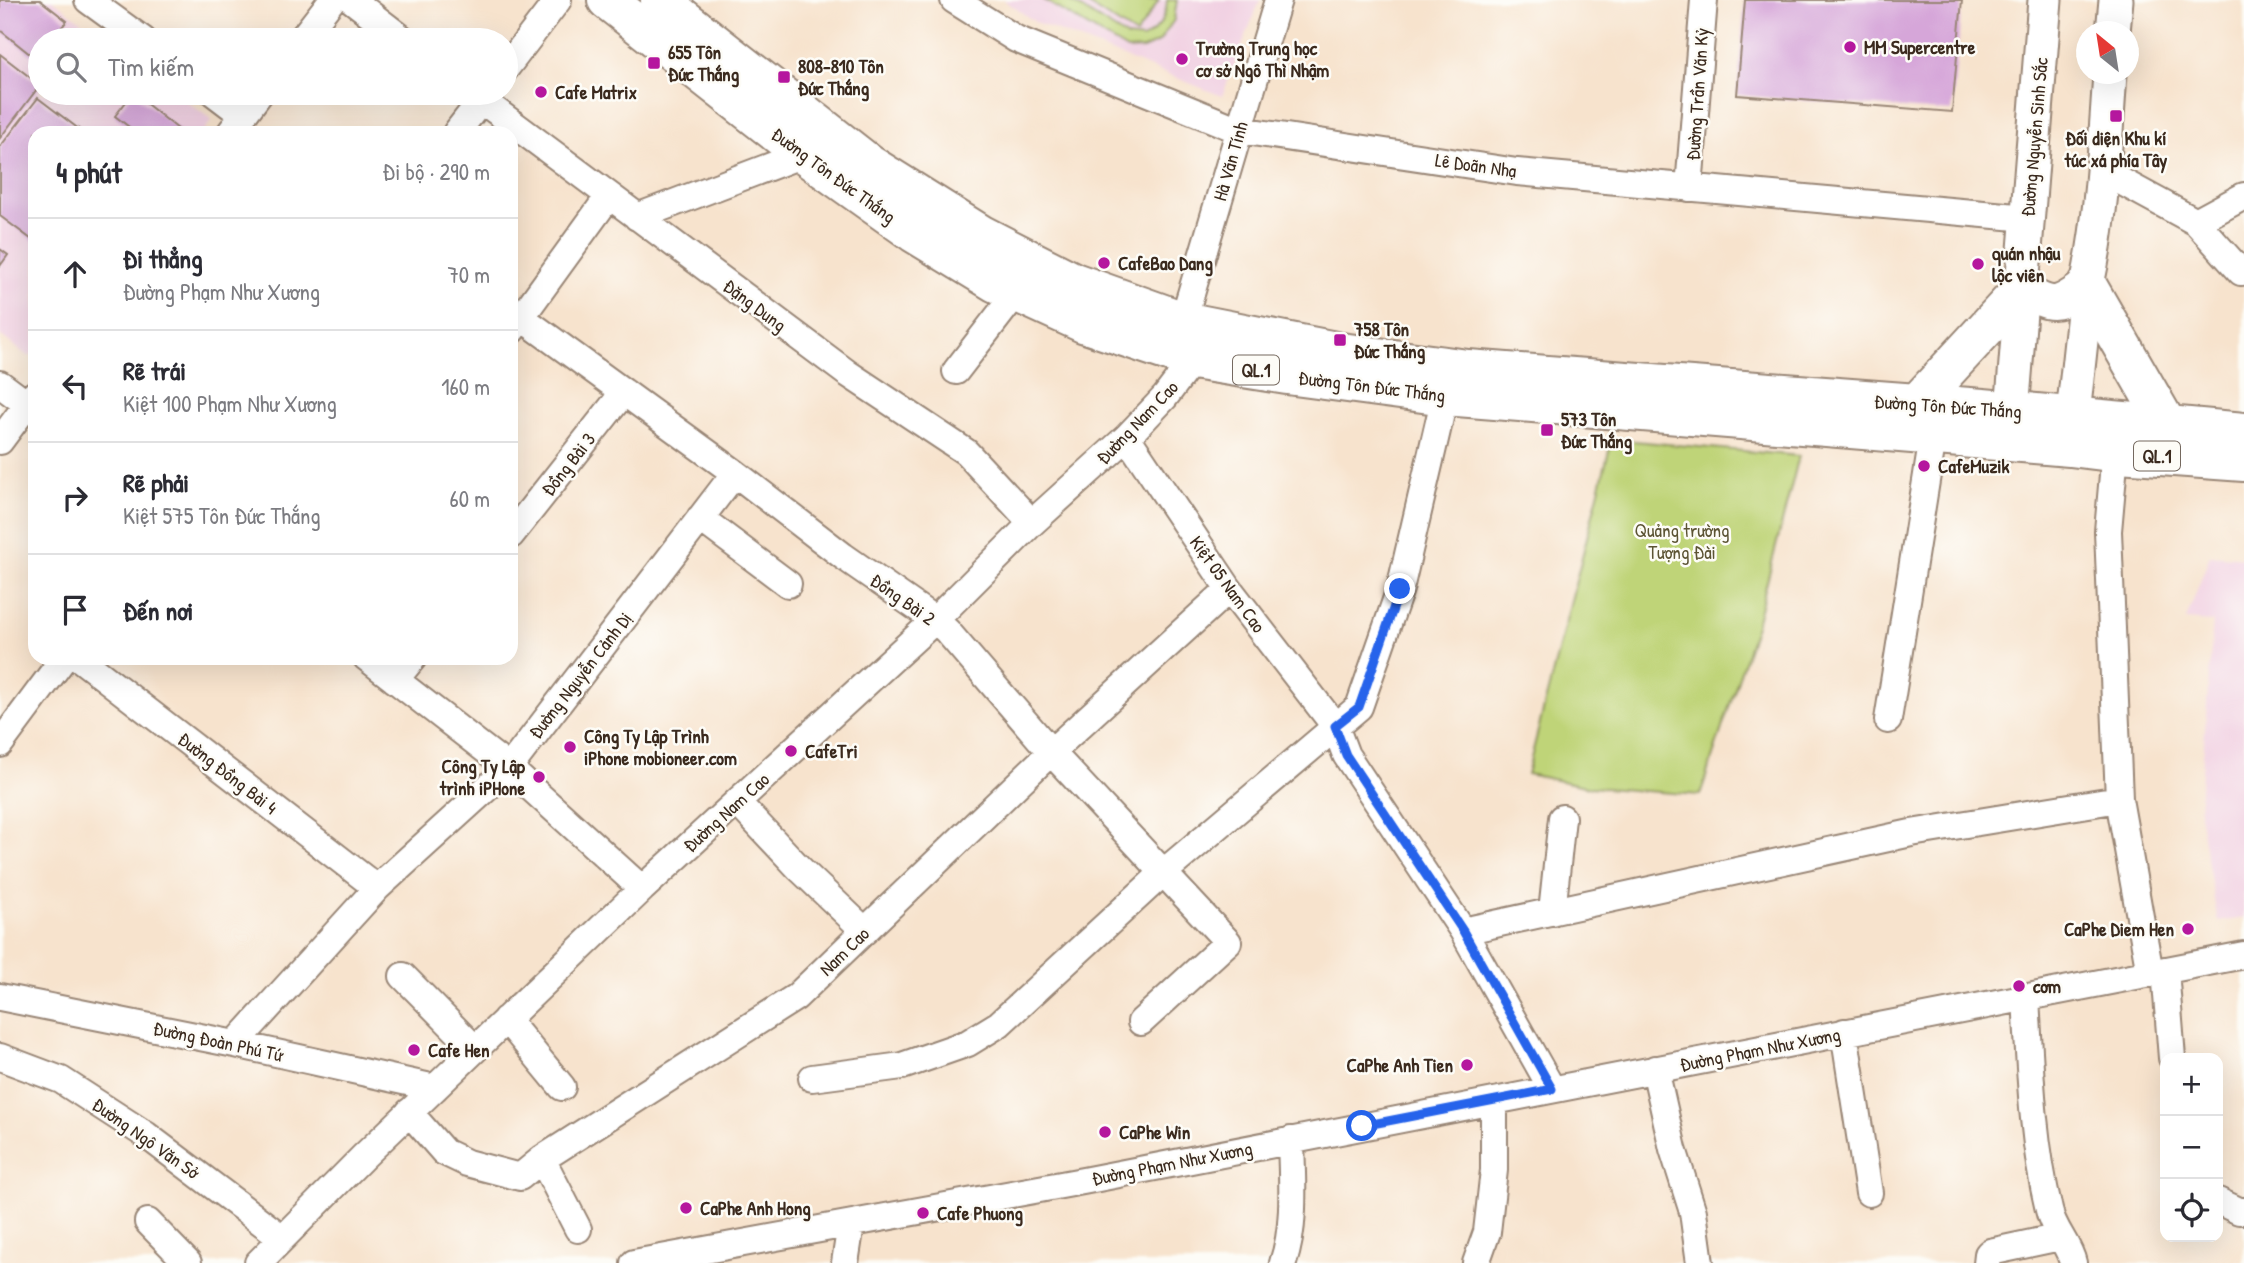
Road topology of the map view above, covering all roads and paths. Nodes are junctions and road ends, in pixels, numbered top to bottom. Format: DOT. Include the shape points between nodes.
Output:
graph roads {
  1 [pos="88,0"];
  2 [pos="332,0"];
  3 [pos="352,0"];
  4 [pos="558,0"];
  5 [pos="607,0"];
  6 [pos="660,0"];
  7 [pos="954,0"];
  8 [pos="1278,0"];
  9 [pos="1704,0"];
  10 [pos="2045,0"];
  11 [pos="2116,0"];
  12 [pos="2114,21"];
  13 [pos="126,28"];
  14 [pos="310,28"];
  15 [pos="388,28"];
  16 [pos="518,52"];
  17 [pos="2109,84"];
  18 [pos="223,105"];
  19 [pos="251,105"];
  20 [pos="474,105"];
  21 [pos="493,105"];
  22 [pos="237,124"];
  23 [pos="460,126"];
  24 [pos="1239,130"];
  25 [pos="803,154"];
  26 [pos="2104,172"];
  27 [pos="1689,188"];
  28 [pos="609,196"];
  29 [pos="2244,196"];
  30 [pos="637,217"];
  31 [pos="2028,218"];
  32 [pos="2196,222"];
  33 [pos="2241,272"];
  34 [pos="2087,285"];
  35 [pos="2022,289"];
  36 [pos="1017,292"];
  37 [pos="1183,321"];
  38 [pos="518,322"];
  39 [pos="518,326"];
  40 [pos="1193,360"];
  41 [pos="956,371"];
  42 [pos="0,384"];
  43 [pos="624,392"];
  44 [pos="1445,396"];
  45 [pos="28,400"];
  46 [pos="1916,404"];
  47 [pos="28,407"];
  48 [pos="2011,426"];
  49 [pos="2168,426"];
  50 [pos="2072,431"];
  51 [pos="2244,432"];
  52 [pos="1933,437"];
  53 [pos="1127,438"];
  54 [pos="0,441"];
  55 [pos="2115,452"];
  56 [pos="2244,462"];
  57 [pos="735,474"];
  58 [pos="700,519"];
  59 [pos="1032,523"];
  60 [pos="518,526"];
  61 [pos="788,584"];
  62 [pos="1229,589"];
  63 [pos="935,620"];
  64 [pos="59,665"];
  65 [pos="88,665"];
  66 [pos="376,665"];
  67 [pos="408,665"];
  68 [pos="396,680"];
  69 [pos="1888,720"];
  70 [pos="1335,726"];
  71 [pos="0,744"];
  72 [pos="1051,752"];
  73 [pos="509,768"];
  74 [pos="2119,799"];
  75 [pos="737,802"];
  76 [pos="1562,818"];
  77 [pos="1164,872"];
  78 [pos="377,888"];
  79 [pos="642,889"];
  80 [pos="1552,912"];
  81 [pos="865,931"];
  82 [pos="1463,931"];
  83 [pos="2244,955"];
  84 [pos="2158,971"];
  85 [pos="403,976"];
  86 [pos="0,997"];
  87 [pos="2026,997"];
  88 [pos="506,1019"];
  89 [pos="1141,1022"];
  90 [pos="1844,1032"];
  91 [pos="235,1044"];
  92 [pos="475,1049"];
  93 [pos="2171,1053"];
  94 [pos="0,1057"];
  95 [pos="1655,1069"];
  96 [pos="812,1078"];
  97 [pos="562,1087"];
  98 [pos="435,1088"];
  99 [pos="1552,1089"];
  100 [pos="1493,1101"];
  101 [pos="409,1112"];
  102 [pos="1291,1140"];
  103 [pos="542,1159"];
  104 [pos="1869,1193"];
  105 [pos="2223,1203"];
  106 [pos="2244,1211"];
  107 [pos="148,1222"];
  108 [pos="851,1224"];
  109 [pos="578,1229"];
  110 [pos="281,1237"];
  111 [pos="2060,1237"];
  112 [pos="188,1263"];
  113 [pos="258,1263"];
  114 [pos="634,1263"];
  115 [pos="845,1263"];
  116 [pos="1283,1263"];
  117 [pos="1476,1263"];
  118 [pos="1700,1263"];
  119 [pos="1987,1263"];
  120 [pos="2073,1263"];
  1 -- 13 [label="street"];
  2 -- 14 [label="street"];
  3 -- 15 [label="street"];
  4 -- 16 [label="street"];
  5 -- 25 [label="highway, Đường Tôn Đức Thắng / QL.1"];
  6 -- 37 [label="highway, Đường Tôn Đức Thắng / QL.1" via="869,164 971,228 1074,282"];
  7 -- 24 [label="street, Lê Doãn Nhạ" via="1016,39"];
  8 -- 24 [label="street, Hà Văn Tính"];
  9 -- 27 [label="street, Đường Trần Văn Kỷ"];
  10 -- 31 [label="main road, Đường Nguyễn Sinh Sắc"];
  11 -- 12 [label="main road"];
  17 -- 26 [label="main road"];
  18 -- 22 [label="street"];
  19 -- 22 [label="street"];
  20 -- 23 [label="street"];
  21 -- 28 [label="street, Đặng Dung"];
  24 -- 27 [label="street, Lê Doãn Nhạ" via="1517,172"];
  24 -- 37 [label="street, Hà Văn Tính"];
  25 -- 30 [label="street"];
  25 -- 36 [label="highway, Đường Tôn Đức Thắng / QL.1" via="914,233"];
  26 -- 32 [label="street"];
  26 -- 34 [label="main road"];
  27 -- 31 [label="street, Lê Doãn Nhạ"];
  28 -- 30 [label="street, Đặng Dung"];
  28 -- 38 [label="street"];
  29 -- 32 [label="street"];
  30 -- 59 [label="street, Đặng Dung" via="847,373 966,452"];
  31 -- 35 [label="main road, Đường Nguyễn Sinh Sắc"];
  32 -- 33 [label="street"];
  34 -- 35 [label="main road" via="2049,304"];
  34 -- 49 [label="highway"];
  34 -- 50 [label="main road"];
  35 -- 46 [label="highway"];
  35 -- 48 [label="main road, Đường Nguyễn Sinh Sắc"];
  36 -- 40 [label="highway, Đường Tôn Đức Thắng / QL.1" via="1083,323"];
  36 -- 41 [label="street"];
  37 -- 46 [label="highway, Đường Tôn Đức Thắng / QL.1" via="1341,352 1468,369"];
  39 -- 43 [label="street, Đồng Bài 2"];
  40 -- 44 [label="highway, Đường Tôn Đức Thắng / QL.1"];
  40 -- 53 [label="street, Đường Nam Cao"];
  42 -- 45 [label="street"];
  43 -- 57 [label="street, Đồng Bài 2"];
  43 -- 60 [label="street, Đồng Bài 3"];
  44 -- 52 [label="highway, Đường Tôn Đức Thắng / QL.1"];
  44 -- 70 [label="street" via="1400,589 1359,707"];
  46 -- 48 [label="highway, Đường Tôn Đức Thắng / QL.1"];
  47 -- 54 [label="street"];
  48 -- 50 [label="highway, Đường Tôn Đức Thắng / QL.1"];
  48 -- 52 [label="highway, Đường Tôn Đức Thắng / QL.1"];
  49 -- 50 [label="highway, Đường Tôn Đức Thắng / QL.1"];
  49 -- 51 [label="highway, Đường Tôn Đức Thắng / QL.1"];
  50 -- 55 [label="highway, Đường Tôn Đức Thắng / QL.1"];
  52 -- 69 [label="street"];
  53 -- 59 [label="street, Đường Nam Cao"];
  53 -- 62 [label="street, Kiệt 05 Nam Cao"];
  55 -- 56 [label="highway, Đường Tôn Đức Thắng / QL.1"];
  55 -- 74 [label="street" via="2108,531"];
  57 -- 58 [label="street, Đường Nguyễn Cảnh Dị"];
  57 -- 63 [label="street, Đồng Bài 2"];
  58 -- 61 [label="street"];
  58 -- 73 [label="street, Đường Nguyễn Cảnh Dị"];
  59 -- 63 [label="street, Đường Nam Cao"];
  62 -- 70 [label="street, Kiệt 05 Nam Cao"];
  62 -- 72 [label="street, Nam Cao"];
  63 -- 72 [label="street, Đồng Bài 2"];
  63 -- 75 [label="street, Đường Nam Cao"];
  64 -- 71 [label="street"];
  65 -- 78 [label="street, Đường Đồng Bài 4"];
  66 -- 68 [label="street"];
  67 -- 68 [label="street"];
  68 -- 73 [label="street"];
  70 -- 77 [label="street"];
  70 -- 82 [label="street, Kiệt 05 Nam Cao" via="1346,755"];
  72 -- 77 [label="street, Đồng Bài 2"];
  72 -- 81 [label="street, Nam Cao"];
  73 -- 78 [label="street, Đường Nguyễn Cảnh Dị"];
  73 -- 79 [label="street"];
  74 -- 80 [label="street" via="1911,833"];
  74 -- 84 [label="street"];
  75 -- 79 [label="street, Đường Nam Cao"];
  75 -- 81 [label="street"];
  76 -- 80 [label="street"];
  77 -- 89 [label="street, Đồng Bài 2" via="1228,942"];
  77 -- 96 [label="street" via="999,1024 968,1043 902,1066"];
  78 -- 91 [label="street, Đường Nguyễn Cảnh Dị"];
  79 -- 88 [label="street, Đường Nam Cao"];
  80 -- 82 [label="street"];
  81 -- 103 [label="street, Nam Cao" via="796,997"];
  82 -- 99 [label="street, Kiệt 05 Nam Cao"];
  83 -- 84 [label="street, Đường Phạm Như Xương"];
  84 -- 87 [label="street, Đường Phạm Như Xương"];
  84 -- 93 [label="street"];
  85 -- 92 [label="street"];
  86 -- 91 [label="street, Đường Đoàn Phú Tứ"];
  87 -- 90 [label="street, Đường Phạm Như Xương"];
  87 -- 111 [label="street" via="2036,1150 2050,1214"];
  88 -- 92 [label="street, Đường Nam Cao"];
  88 -- 97 [label="street"];
  90 -- 95 [label="street, Đường Phạm Như Xương"];
  90 -- 104 [label="street"];
  91 -- 98 [label="street, Đường Đoàn Phú Tứ"];
  92 -- 98 [label="street, Đường Nam Cao"];
  94 -- 110 [label="street, Đường Ngô Văn Sở" via="61,1080 146,1135"];
  95 -- 99 [label="street, Đường Phạm Như Xương"];
  95 -- 118 [label="street" via="1693,1212"];
  98 -- 101 [label="street, Đường Nam Cao"];
  99 -- 100 [label="street, Đường Phạm Như Xương"];
  100 -- 102 [label="street, Đường Phạm Như Xương"];
  100 -- 117 [label="street" via="1494,1170 1487,1231"];
  101 -- 103 [label="street, Nam Cao" via="444,1152 467,1163 520,1177"];
  101 -- 110 [label="street, Đường Nam Cao"];
  102 -- 108 [label="street, Đường Phạm Như Xương"];
  102 -- 116 [label="street" via="1292,1196"];
  103 -- 109 [label="street"];
  105 -- 106 [label="street"];
  107 -- 112 [label="street"];
  108 -- 114 [label="street, Đường Phạm Như Xương"];
  108 -- 115 [label="street"];
  110 -- 113 [label="street, Đường Nam Cao"];
  111 -- 119 [label="street" via="1990,1252"];
  111 -- 120 [label="street"];
}
